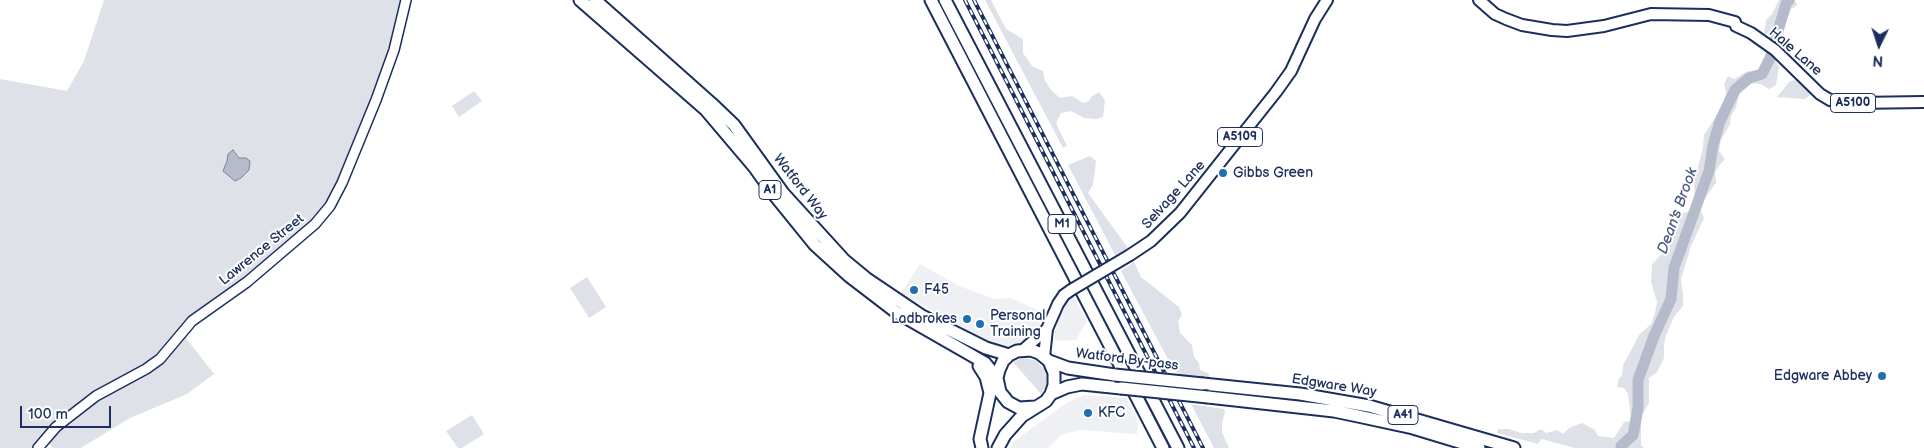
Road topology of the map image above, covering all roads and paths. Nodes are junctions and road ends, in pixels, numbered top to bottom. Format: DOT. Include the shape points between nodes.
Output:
graph roads {
  1 [pos="406,0"];
  2 [pos="580,0"];
  3 [pos="595,0"];
  4 [pos="932,0"];
  5 [pos="946,0"];
  6 [pos="1327,0"];
  7 [pos="1479,0"];
  8 [pos="1924,102"];
  9 [pos="1047,328"];
  10 [pos="1024,350"];
  11 [pos="1010,354"];
  12 [pos="977,358"];
  13 [pos="1047,359"];
  14 [pos="997,378"];
  15 [pos="1203,384"];
  16 [pos="1000,392"];
  17 [pos="1051,394"];
  18 [pos="1034,407"];
  19 [pos="1296,407"];
  20 [pos="38,448"];
  21 [pos="982,448"];
  22 [pos="998,448"];
  23 [pos="1163,448"];
  24 [pos="1178,448"];
  25 [pos="1479,448"];
  26 [pos="1514,448"];
  1 -- 20 [label="street, Lawrence Street" via="394,50 376,100 342,183 316,224 247,282 192,321 160,358 96,396 56,427"];
  2 -- 12 [label="highway, Watford Way / A1" via="706,109 815,245 849,276 896,312"];
  3 -- 11 [label="highway, Watford Way / A1" via="734,125 783,193 855,270 922,316 986,348"];
  4 -- 23 [label="highway, M1"];
  5 -- 24 [label="highway, M1"];
  6 -- 9 [label="main road, Selvage Lane / A5109, bridge" via="1291,71 1180,213 1151,241 1064,294"];
  7 -- 8 [label="main road, Hale Lane / A5100" via="1506,19 1530,27 1567,31 1651,14 1703,13 1735,22 1736,26 1772,48 1830,100"];
  9 -- 10 [label="main road, Selvage Lane / A5109"];
  9 -- 13 [label="main road, Selvage Lane / A5109"];
  10 -- 11 [label="highway"];
  10 -- 13 [label="highway" via="1031,350"];
  11 -- 14 [label="highway" via="1003,361"];
  12 -- 14 [label="highway, A1"];
  12 -- 21 [label="highway" via="990,393 980,439"];
  13 -- 15 [label="highway, Watford By-pass / A41, bridge" via="1068,368"];
  13 -- 17 [label="highway" via="1054,372"];
  14 -- 16 [label="highway"];
  15 -- 26 [label="highway, Edgware Way / A41" via="1300,394 1369,406"];
  16 -- 18 [label="highway" via="1012,405"];
  16 -- 21 [label="highway"];
  17 -- 18 [label="highway" via="1046,401"];
  17 -- 19 [label="highway, Watford By-pass / A41, bridge" via="1082,384"];
  18 -- 22 [label="highway" via="1013,426"];
  19 -- 25 [label="highway, Edgware Way / A41" via="1414,428"];
}
